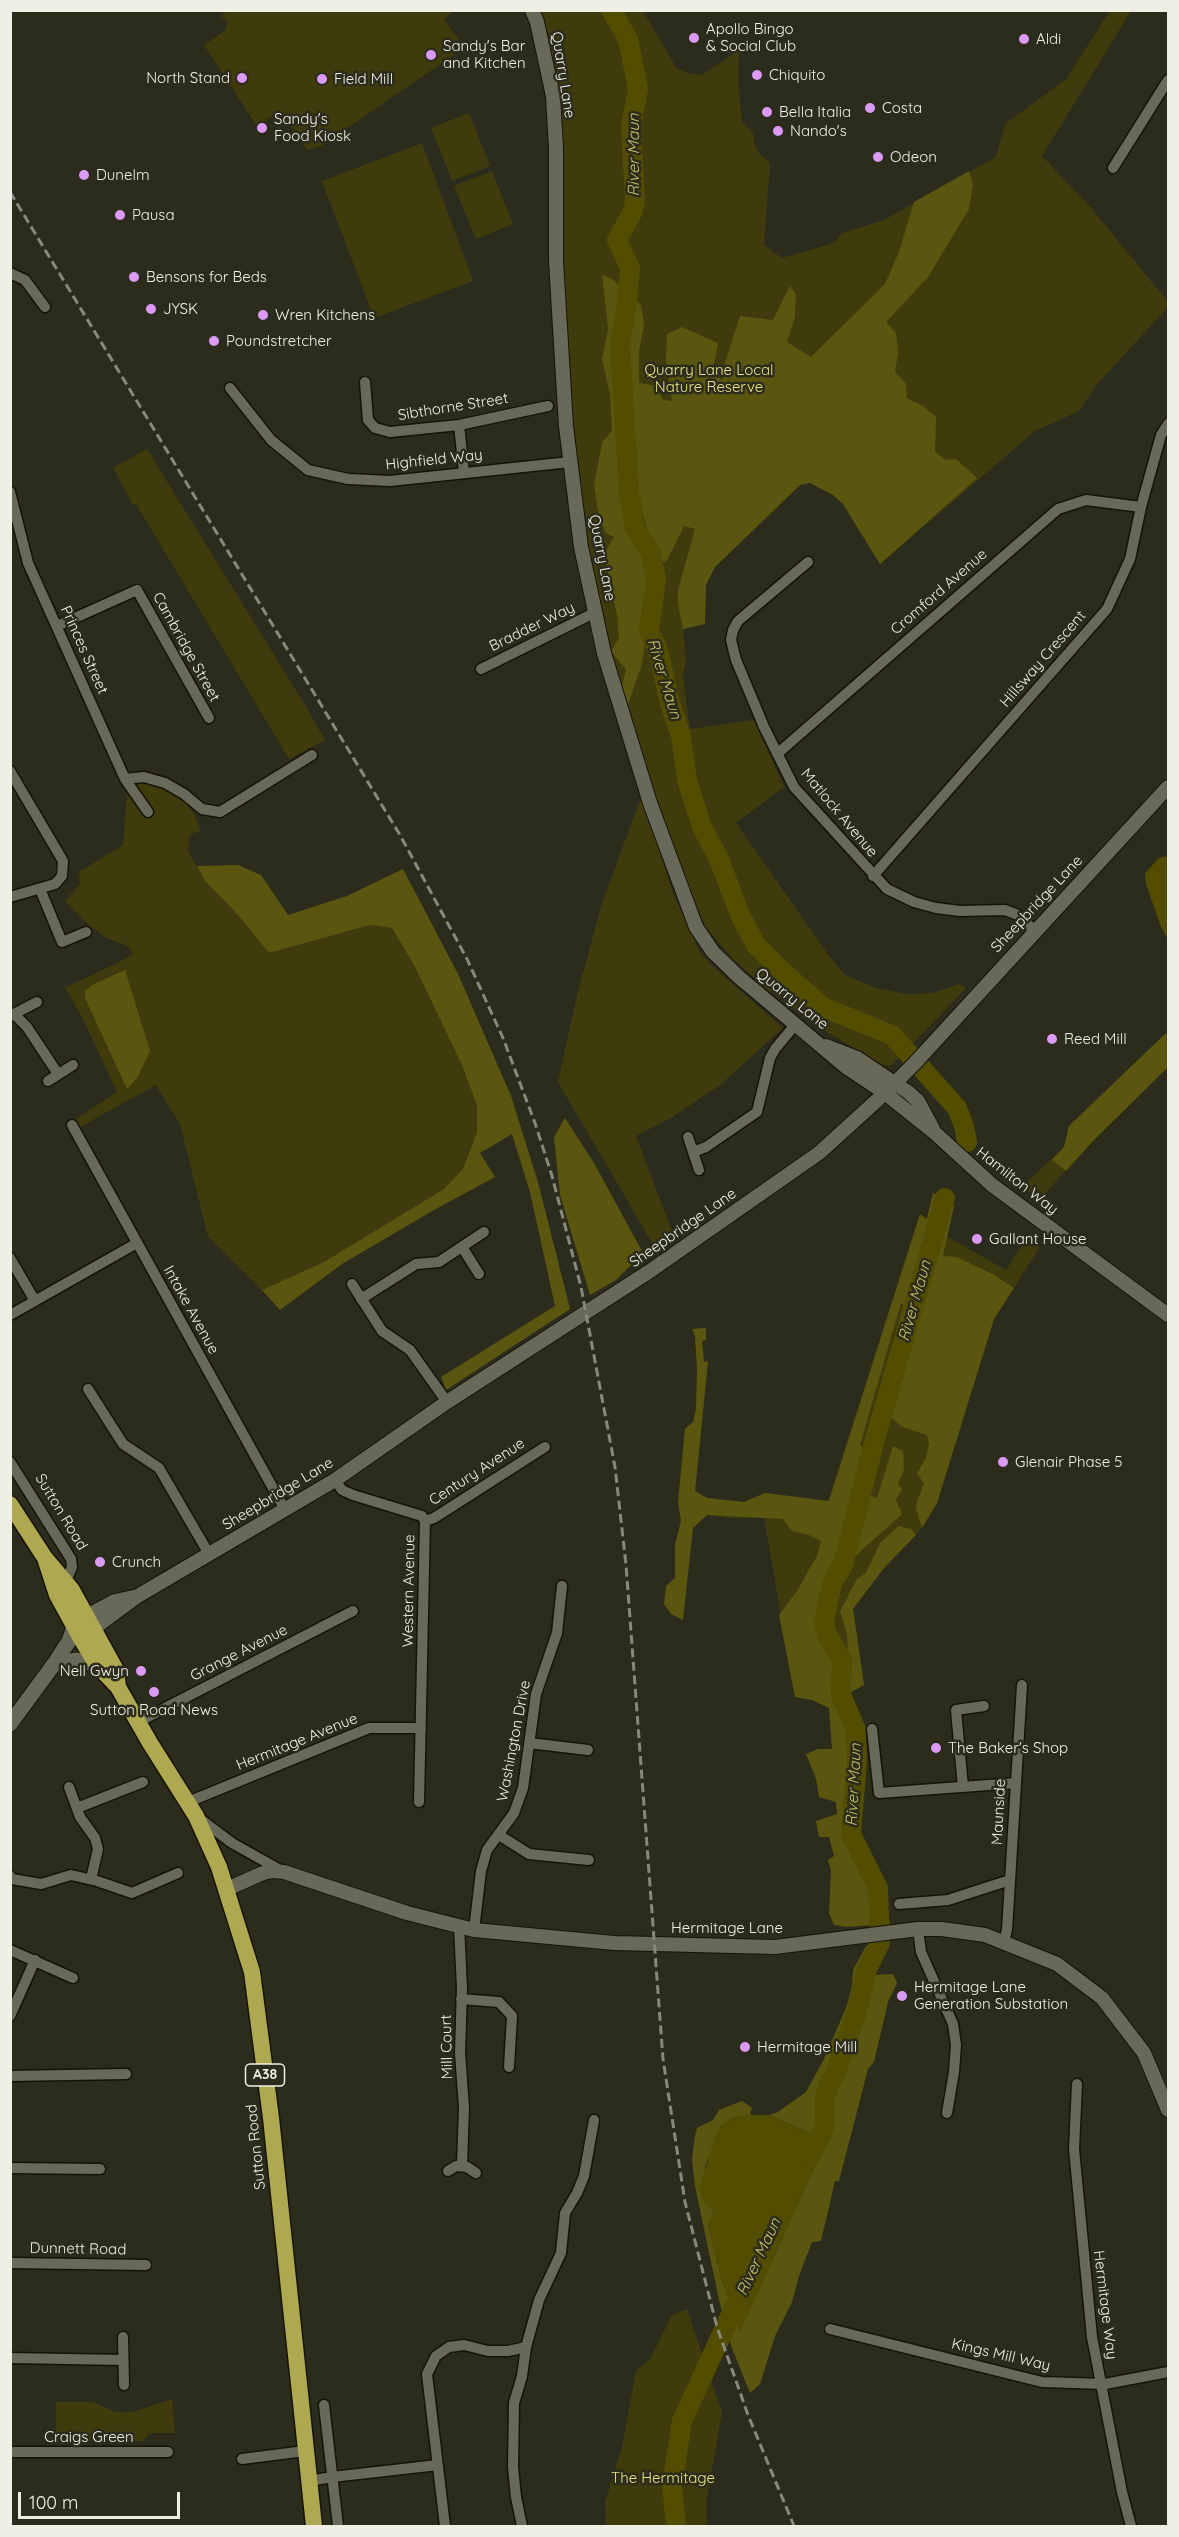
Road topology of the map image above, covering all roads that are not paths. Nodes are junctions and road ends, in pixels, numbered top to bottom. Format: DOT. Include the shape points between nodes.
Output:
graph roads {
  1 [pos="532,10"];
  2 [pos="1168,80"];
  3 [pos="1113,168"];
  4 [pos="10,273"];
  5 [pos="45,307"];
  6 [pos="365,382"];
  7 [pos="230,388"];
  8 [pos="548,406"];
  9 [pos="1168,424"];
  10 [pos="459,425"];
  11 [pos="570,462"];
  12 [pos="464,472"];
  13 [pos="10,492"];
  14 [pos="1141,507"];
  15 [pos="808,562"];
  16 [pos="596,612"];
  17 [pos="57,626"];
  18 [pos="481,669"];
  19 [pos="208,718"];
  20 [pos="777,754"];
  21 [pos="312,756"];
  22 [pos="10,771"];
  23 [pos="125,779"];
  24 [pos="1168,787"];
  25 [pos="148,812"];
  26 [pos="873,876"];
  27 [pos="40,889"];
  28 [pos="10,897"];
  29 [pos="1035,931"];
  30 [pos="86,932"];
  31 [pos="37,1002"];
  32 [pos="12,1015"];
  33 [pos="795,1025"];
  34 [pos="73,1065"];
  35 [pos="58,1074"];
  36 [pos="48,1082"];
  37 [pos="890,1088"];
  38 [pos="72,1125"];
  39 [pos="688,1137"];
  40 [pos="693,1152"];
  41 [pos="699,1170"];
  42 [pos="484,1232"];
  43 [pos="137,1243"];
  44 [pos="462,1247"];
  45 [pos="10,1258"];
  46 [pos="479,1274"];
  47 [pos="352,1284"];
  48 [pos="362,1299"];
  49 [pos="35,1301"];
  50 [pos="10,1315"];
  51 [pos="1168,1315"];
  52 [pos="88,1389"];
  53 [pos="447,1402"];
  54 [pos="544,1447"];
  55 [pos="10,1462"];
  56 [pos="335,1480"];
  57 [pos="10,1504"];
  58 [pos="284,1508"];
  59 [pos="425,1521"];
  60 [pos="208,1554"];
  61 [pos="61,1584"];
  62 [pos="562,1586"];
  63 [pos="353,1611"];
  64 [pos="81,1630"];
  65 [pos="54,1664"];
  66 [pos="97,1665"];
  67 [pos="1022,1685"];
  68 [pos="118,1687"];
  69 [pos="984,1706"];
  70 [pos="138,1722"];
  71 [pos="10,1724"];
  72 [pos="420,1728"];
  73 [pos="872,1729"];
  74 [pos="529,1743"];
  75 [pos="588,1750"];
  76 [pos="143,1782"];
  77 [pos="1016,1783"];
  78 [pos="69,1787"];
  79 [pos="963,1787"];
  80 [pos="418,1802"];
  81 [pos="77,1808"];
  82 [pos="192,1809"];
  83 [pos="499,1835"];
  84 [pos="589,1860"];
  85 [pos="284,1872"];
  86 [pos="178,1873"];
  87 [pos="10,1876"];
  88 [pos="90,1879"];
  89 [pos="1010,1880"];
  90 [pos="227,1889"];
  91 [pos="899,1904"];
  92 [pos="459,1926"];
  93 [pos="918,1929"];
  94 [pos="474,1930"];
  95 [pos="1004,1941"];
  96 [pos="10,1950"];
  97 [pos="35,1960"];
  98 [pos="73,1978"];
  99 [pos="461,1999"];
  100 [pos="10,2016"];
  101 [pos="509,2067"];
  102 [pos="126,2074"];
  103 [pos="10,2076"];
  104 [pos="1077,2084"];
  105 [pos="1168,2110"];
  106 [pos="947,2113"];
  107 [pos="594,2120"];
  108 [pos="462,2166"];
  109 [pos="10,2168"];
  110 [pos="100,2169"];
  111 [pos="448,2170"];
  112 [pos="476,2173"];
  113 [pos="10,2263"];
  114 [pos="146,2265"];
  115 [pos="830,2329"];
  116 [pos="123,2337"];
  117 [pos="526,2347"];
  118 [pos="10,2358"];
  119 [pos="123,2360"];
  120 [pos="1168,2372"];
  121 [pos="1101,2384"];
  122 [pos="124,2385"];
  123 [pos="324,2405"];
  124 [pos="305,2451"];
  125 [pos="10,2452"];
  126 [pos="168,2452"];
  127 [pos="242,2459"];
  128 [pos="438,2464"];
  129 [pos="332,2477"];
  130 [pos="309,2481"];
  131 [pos="314,2526"];
  132 [pos="338,2526"];
  133 [pos="445,2526"];
  134 [pos="522,2526"];
  135 [pos="1131,2526"];
  1 -- 11 [label="street, Quarry Lane" via="553,96 556,261"];
  2 -- 3 [label="street"];
  4 -- 5 [label="street" via="25,280"];
  6 -- 10 [label="street, Sibthorne Street" via="368,420 375,428 390,432"];
  7 -- 12 [label="street, Highfield Way" via="271,440 308,470 348,479 390,481"];
  8 -- 10 [label="street, Sibthorne Street"];
  9 -- 14 [label="street, Hillsway Crescent" via="1161,435"];
  10 -- 12 [label="street"];
  11 -- 12 [label="street, Highfield Way"];
  11 -- 16 [label="street, Quarry Lane"];
  13 -- 17 [label="street, Princes Street" via="28,562"];
  14 -- 20 [label="street, Cromford Avenue" via="1086,500 1058,509"];
  14 -- 26 [label="street, Hillsway Crescent" via="1130,559 1107,609"];
  15 -- 20 [label="street, Matlock Avenue" via="738,621 731,640"];
  16 -- 18 [label="street, Bradder Way"];
  16 -- 33 [label="street, Quarry Lane" via="604,653 651,802 696,927 713,952"];
  17 -- 19 [label="street, Cambridge Street" via="137,590"];
  17 -- 23 [label="street, Princes Street"];
  20 -- 26 [label="street, Matlock Avenue" via="794,787"];
  21 -- 23 [label="street" via="220,812 202,809 165,783 144,777"];
  22 -- 27 [label="street" via="63,861 62,876 55,884"];
  23 -- 25 [label="street, Princes Street"];
  24 -- 29 [label="street, Sheepbridge Lane"];
  26 -- 29 [label="street, Matlock Avenue" via="886,889 914,902 960,911 1005,910 1018,915"];
  27 -- 28 [label="street"];
  27 -- 30 [label="street" via="62,942"];
  29 -- 37 [label="street, Sheepbridge Lane"];
  31 -- 32 [label="street"];
  32 -- 35 [label="street" via="27,1027"];
  33 -- 37 [label="street, Quarry Lane" via="821,1045 851,1055"];
  33 -- 40 [label="street" via="770,1058 757,1112"];
  34 -- 35 [label="street"];
  35 -- 36 [label="street"];
  37 -- 51 [label="street, Hamilton Way" via="918,1101 935,1133 992,1185"];
  37 -- 53 [label="street, Sheepbridge Lane" via="819,1153 643,1276"];
  38 -- 43 [label="street, Intake Avenue"];
  39 -- 40 [label="street"];
  40 -- 41 [label="street"];
  42 -- 44 [label="street"];
  43 -- 49 [label="street"];
  43 -- 58 [label="street, Intake Avenue"];
  44 -- 46 [label="street"];
  44 -- 48 [label="street" via="439,1262 416,1264"];
  45 -- 49 [label="street"];
  47 -- 48 [label="street"];
  48 -- 53 [label="street" via="382,1331 410,1350"];
  49 -- 50 [label="street"];
  52 -- 60 [label="street" via="123,1444 159,1468"];
  53 -- 56 [label="street, Sheepbridge Lane"];
  54 -- 59 [label="street, Century Avenue"];
  55 -- 61 [label="street, Sutton Road" via="71,1559 72,1567"];
  56 -- 58 [label="street, Sheepbridge Lane"];
  56 -- 59 [label="street, Western Avenue" via="342,1490 422,1516"];
  57 -- 61 [label="highway, Sutton Road / A38"];
  58 -- 60 [label="street, Sheepbridge Lane"];
  59 -- 72 [label="street, Western Avenue"];
  60 -- 64 [label="street, Sheepbridge Lane" via="136,1597 115,1601"];
  61 -- 64 [label="highway, Sutton Road / A38"];
  62 -- 74 [label="street, Washington Drive" via="557,1633 536,1694"];
  63 -- 70 [label="street, Grange Avenue"];
  64 -- 65 [label="main road"];
  64 -- 66 [label="highway, Sutton Road / A38"];
  64 -- 68 [label="highway, Sutton Road / A38" via="116,1670"];
  65 -- 66 [label="main road" via="77,1660"];
  65 -- 71 [label="main road"];
  66 -- 68 [label="highway, Sutton Road / A38"];
  67 -- 77 [label="street, Maunside"];
  68 -- 70 [label="highway, Sutton Road / A38"];
  69 -- 79 [label="street" via="956,1710"];
  70 -- 82 [label="highway, Sutton Road / A38"];
  72 -- 80 [label="street, Western Avenue"];
  72 -- 82 [label="street, Hermitage Avenue" via="369,1728"];
  73 -- 79 [label="street" via="879,1793"];
  74 -- 75 [label="street"];
  74 -- 83 [label="street, Washington Drive" via="523,1788 514,1813"];
  76 -- 81 [label="street"];
  77 -- 79 [label="street"];
  77 -- 89 [label="street, Maunside"];
  78 -- 81 [label="street"];
  81 -- 88 [label="street" via="98,1849"];
  82 -- 85 [label="street, Hermitage Lane" via="232,1843"];
  82 -- 90 [label="highway, Sutton Road / A38"];
  83 -- 84 [label="street" via="529,1854"];
  83 -- 94 [label="street, Washington Drive" via="487,1850 481,1871"];
  85 -- 90 [label="street, Hermitage Lane" via="263,1873"];
  85 -- 92 [label="street, Hermitage Lane"];
  86 -- 88 [label="street" via="132,1893"];
  87 -- 88 [label="street" via="41,1884 71,1875"];
  89 -- 91 [label="street" via="948,1900"];
  89 -- 95 [label="street, Maunside"];
  90 -- 124 [label="highway, Sutton Road / A38" via="252,1972"];
  92 -- 94 [label="street, Hermitage Lane"];
  92 -- 99 [label="street, Mill Court"];
  93 -- 94 [label="street, Hermitage Lane" via="775,1947 614,1943"];
  93 -- 95 [label="street, Hermitage Lane"];
  93 -- 106 [label="street" via="921,1952 953,2025 955,2063"];
  95 -- 105 [label="street, Hermitage Lane" via="1056,1964 1102,1998 1144,2053"];
  96 -- 97 [label="street"];
  97 -- 98 [label="street"];
  97 -- 100 [label="street"];
  99 -- 101 [label="street" via="499,2002 512,2016"];
  99 -- 108 [label="street, Mill Court"];
  102 -- 103 [label="street"];
  104 -- 121 [label="street, Hermitage Way" via="1074,2149 1092,2337"];
  107 -- 117 [label="street" via="584,2176 565,2213 561,2253 539,2300"];
  108 -- 111 [label="street"];
  108 -- 112 [label="street"];
  109 -- 110 [label="street"];
  113 -- 114 [label="street, Dunnett Road"];
  115 -- 121 [label="street, Kings Mill Way" via="1042,2382"];
  116 -- 119 [label="street"];
  117 -- 128 [label="street" via="498,2351 464,2345 449,2347 436,2356 427,2374"];
  117 -- 134 [label="street" via="512,2430"];
  118 -- 119 [label="street"];
  119 -- 122 [label="street"];
  120 -- 121 [label="street, Kings Mill Way"];
  121 -- 135 [label="street, Hermitage Way"];
  123 -- 129 [label="street"];
  124 -- 127 [label="street"];
  124 -- 130 [label="highway, Sutton Road / A38"];
  125 -- 126 [label="street, Craigs Green"];
  128 -- 129 [label="street"];
  128 -- 133 [label="street"];
  129 -- 130 [label="street"];
  129 -- 132 [label="street"];
  130 -- 131 [label="highway, Sutton Road / A38"];
}
